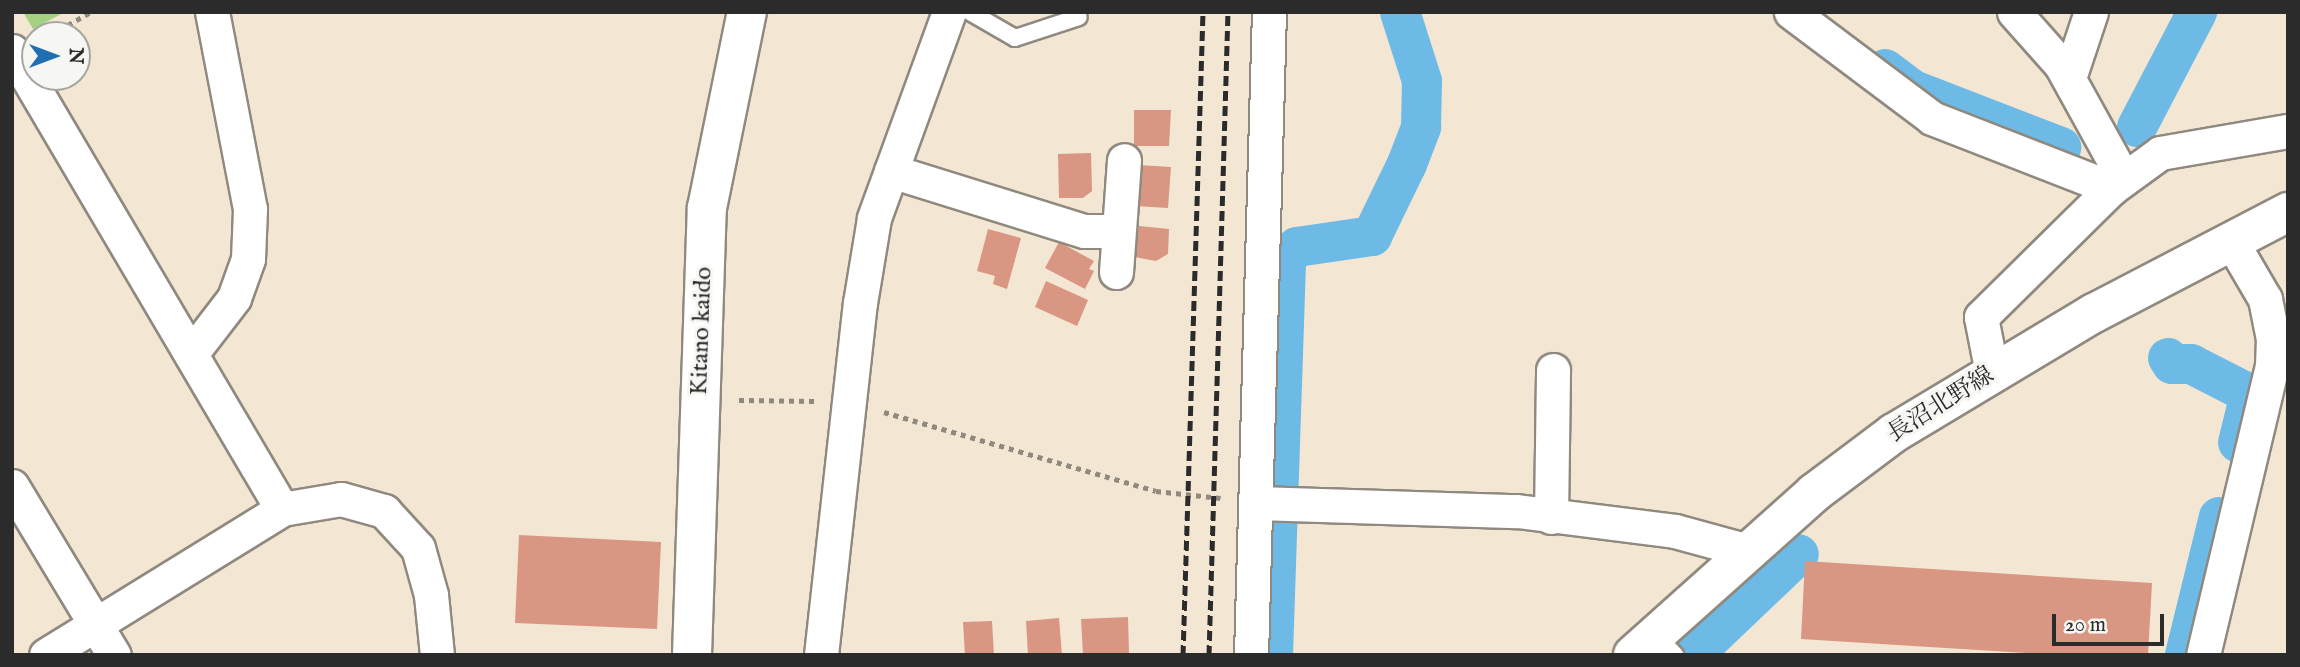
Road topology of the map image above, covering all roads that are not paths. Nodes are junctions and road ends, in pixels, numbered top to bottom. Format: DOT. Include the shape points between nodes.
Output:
graph roads {
  1 [pos="212,12"];
  2 [pos="747,12"];
  3 [pos="949,12"];
  4 [pos="970,12"];
  5 [pos="1269,12"];
  6 [pos="1791,12"];
  7 [pos="2014,12"];
  8 [pos="2091,12"];
  9 [pos="1079,18"];
  10 [pos="12,51"];
  11 [pos="2069,78"];
  12 [pos="2288,131"];
  13 [pos="1124,160"];
  14 [pos="891,171"];
  15 [pos="2118,183"];
  16 [pos="2288,212"];
  17 [pos="1118,231"];
  18 [pos="2230,239"];
  19 [pos="1116,272"];
  20 [pos="191,354"];
  21 [pos="1553,370"];
  22 [pos="1992,373"];
  23 [pos="12,486"];
  24 [pos="1257,503"];
  25 [pos="282,509"];
  26 [pos="1551,517"];
  27 [pos="1748,551"];
  28 [pos="96,625"];
  29 [pos="1654,648"];
  30 [pos="46,655"];
  31 [pos="114,655"];
  32 [pos="438,655"];
  33 [pos="692,655"];
  34 [pos="821,655"];
  35 [pos="1251,655"];
  36 [pos="2203,655"];
  1 -- 20 [label="street" via="250,209 248,259 234,298"];
  2 -- 33 [label="main road, Kitano kaido" via="707,208"];
  3 -- 14 [label="street"];
  4 -- 9 [label="lane" via="1015,38"];
  5 -- 24 [label="street"];
  6 -- 15 [label="street" via="1932,118"];
  7 -- 11 [label="street"];
  8 -- 11 [label="street"];
  10 -- 20 [label="street"];
  11 -- 15 [label="street"];
  12 -- 15 [label="street" via="2160,153"];
  13 -- 17 [label="street"];
  14 -- 17 [label="street" via="1084,231"];
  14 -- 34 [label="street" via="874,218 848,401"];
  15 -- 22 [label="street" via="1981,317"];
  16 -- 18 [label="main road, 長沼北野線"];
  17 -- 19 [label="street"];
  18 -- 22 [label="main road, 長沼北野線"];
  18 -- 36 [label="street" via="2265,299 2273,339 2272,366"];
  20 -- 25 [label="street"];
  21 -- 26 [label="street"];
  22 -- 27 [label="main road, 長沼北野線" via="1894,433 1814,493"];
  23 -- 28 [label="street"];
  24 -- 26 [label="street" via="1517,511"];
  24 -- 35 [label="street"];
  25 -- 28 [label="street"];
  25 -- 32 [label="street" via="341,499 384,511 418,548 431,595"];
  26 -- 27 [label="street" via="1675,531"];
  27 -- 29 [label="main road, 長沼北野線"];
  28 -- 30 [label="street"];
  28 -- 31 [label="street"];
}
